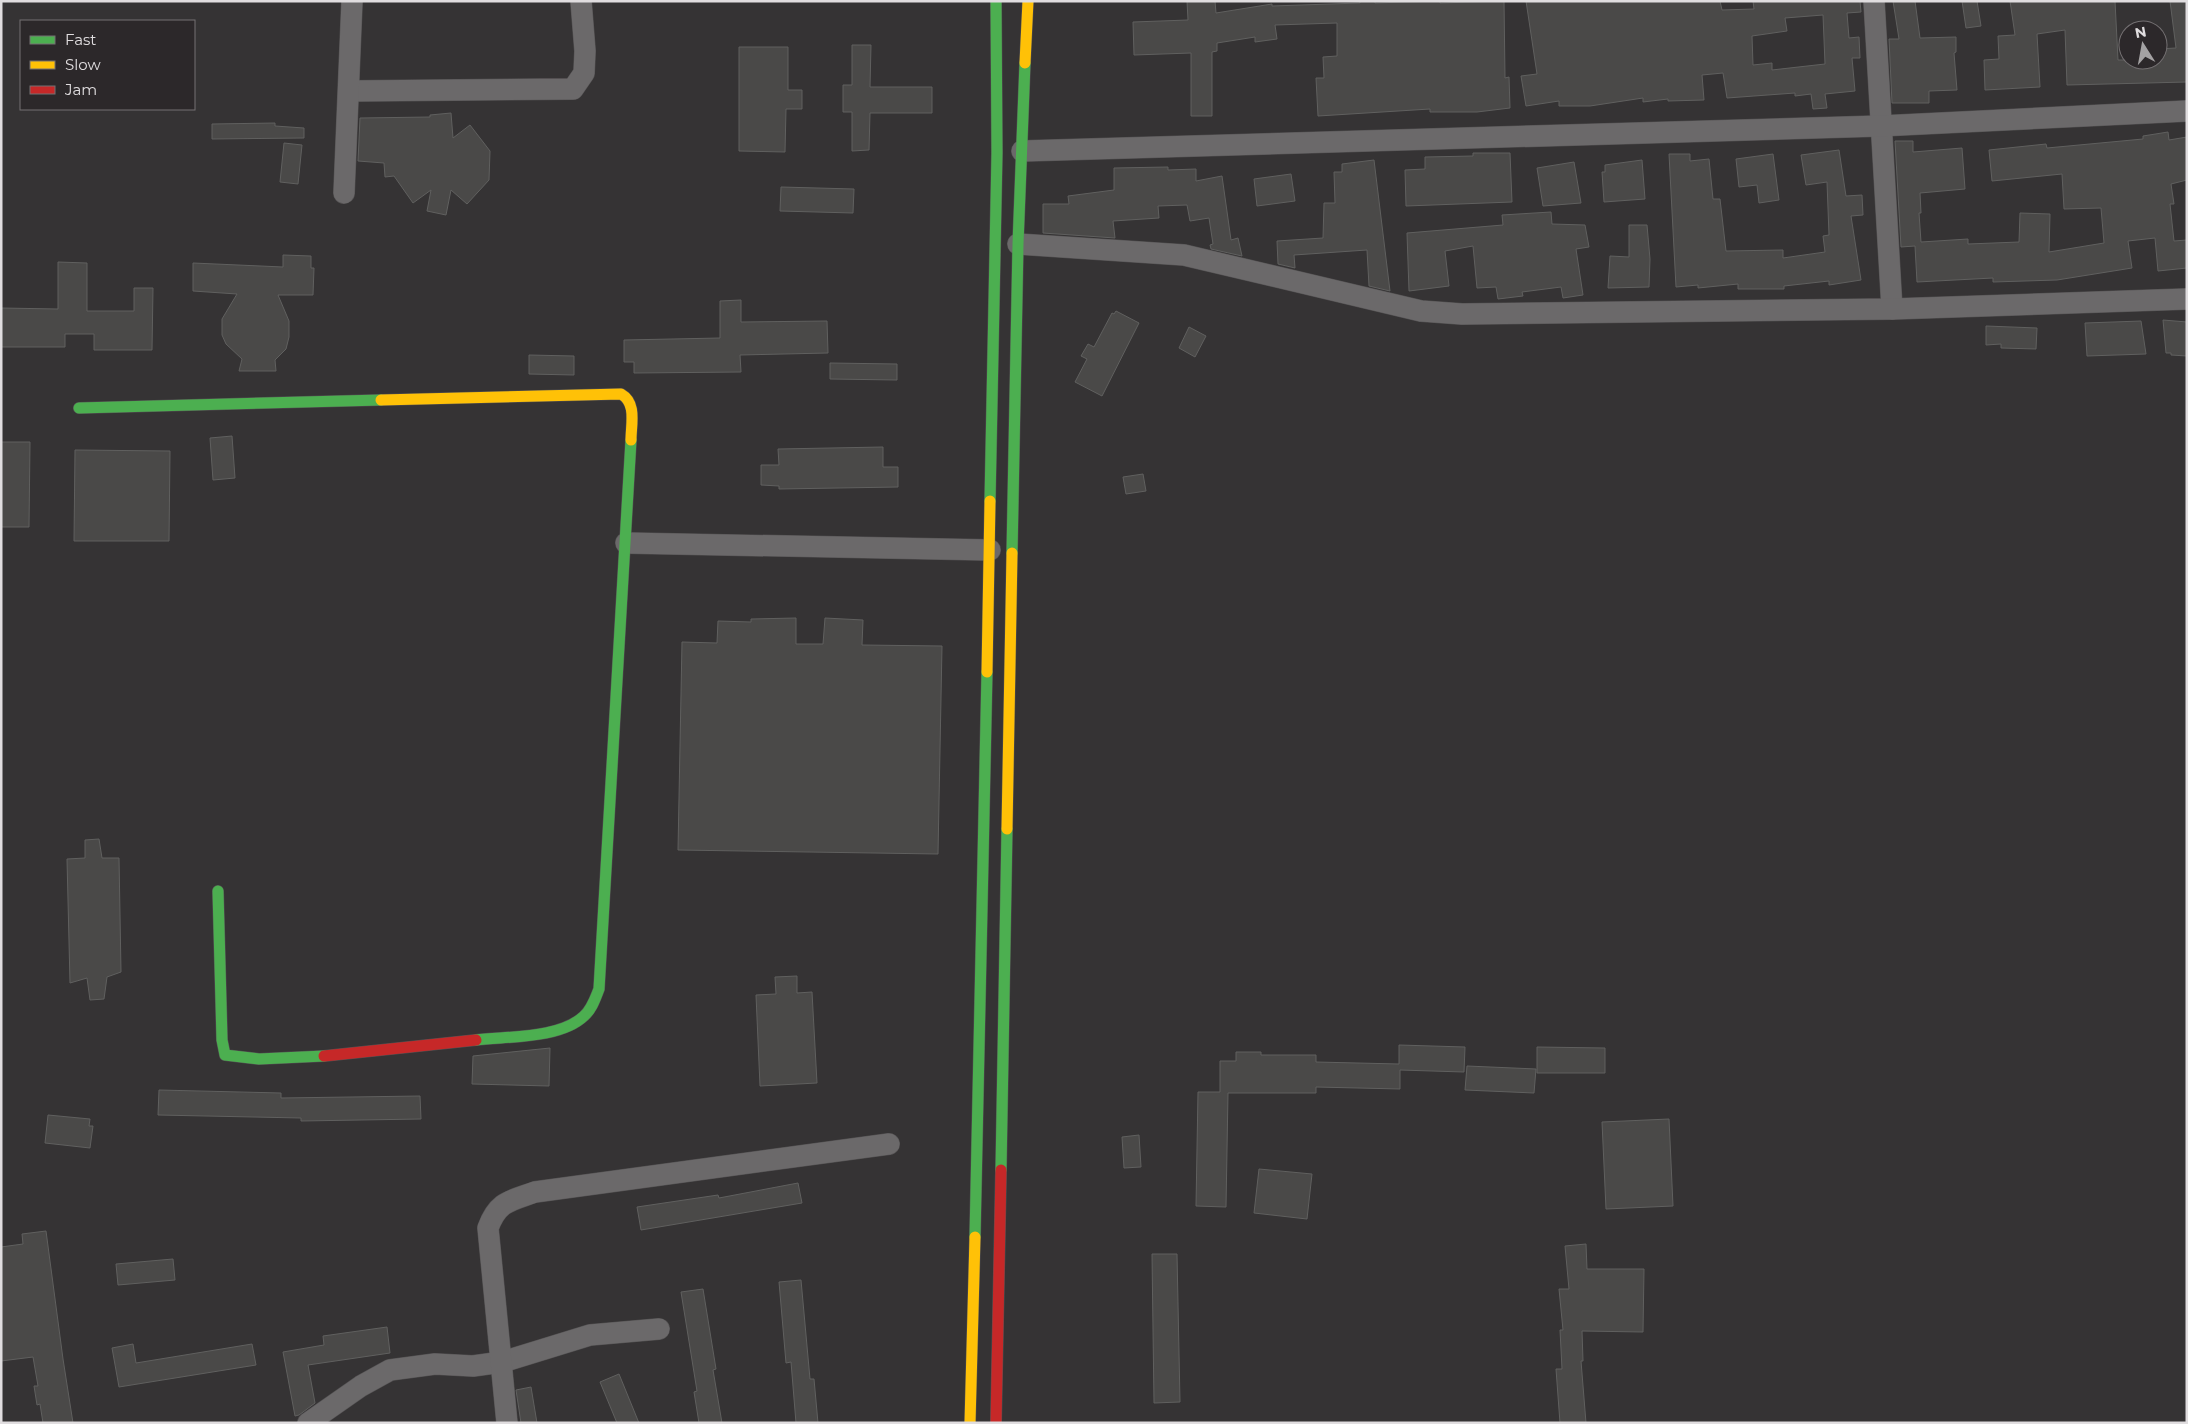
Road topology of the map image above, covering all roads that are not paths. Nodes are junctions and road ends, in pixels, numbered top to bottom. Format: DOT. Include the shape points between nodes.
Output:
graph roads {
  1 [pos="352,1"];
  2 [pos="581,1"];
  3 [pos="996,1"];
  4 [pos="1028,1"];
  5 [pos="1874,1"];
  6 [pos="1011,74"];
  7 [pos="349,91"];
  8 [pos="2187,111"];
  9 [pos="1880,126"];
  10 [pos="1022,151"];
  11 [pos="344,193"];
  12 [pos="1018,244"];
  13 [pos="2187,299"];
  14 [pos="1892,310"];
  15 [pos="79,408"];
  16 [pos="626,543"];
  17 [pos="990,550"];
  18 [pos="218,891"];
  19 [pos="889,1144"];
  20 [pos="659,1329"];
  21 [pos="502,1362"];
  22 [pos="308,1423"];
  23 [pos="507,1423"];
  24 [pos="970,1423"];
  25 [pos="996,1423"];
  1 -- 7 [label="street"];
  2 -- 7 [label="street" via="584,72 573,89"];
  3 -- 6 [label="street"];
  4 -- 6 [label="street"];
  5 -- 9 [label="street"];
  6 -- 10 [label="street"];
  6 -- 17 [label="street" via="997,152"];
  7 -- 11 [label="street"];
  8 -- 9 [label="street"];
  9 -- 10 [label="street"];
  9 -- 14 [label="street"];
  10 -- 12 [label="street"];
  12 -- 14 [label="street" via="1184,255 1421,312"];
  12 -- 25 [label="street"];
  13 -- 14 [label="street"];
  15 -- 16 [label="street" via="621,394 628,398 632,407"];
  16 -- 17 [label="street"];
  16 -- 18 [label="street" via="599,989 591,1010 582,1019 558,1031 316,1057 260,1059 225,1055"];
  17 -- 24 [label="street"];
  19 -- 21 [label="street" via="535,1192 506,1203 494,1213 488,1228"];
  20 -- 21 [label="street" via="590,1335"];
  21 -- 22 [label="street" via="473,1366 435,1364 390,1370"];
  21 -- 23 [label="street"];
}
